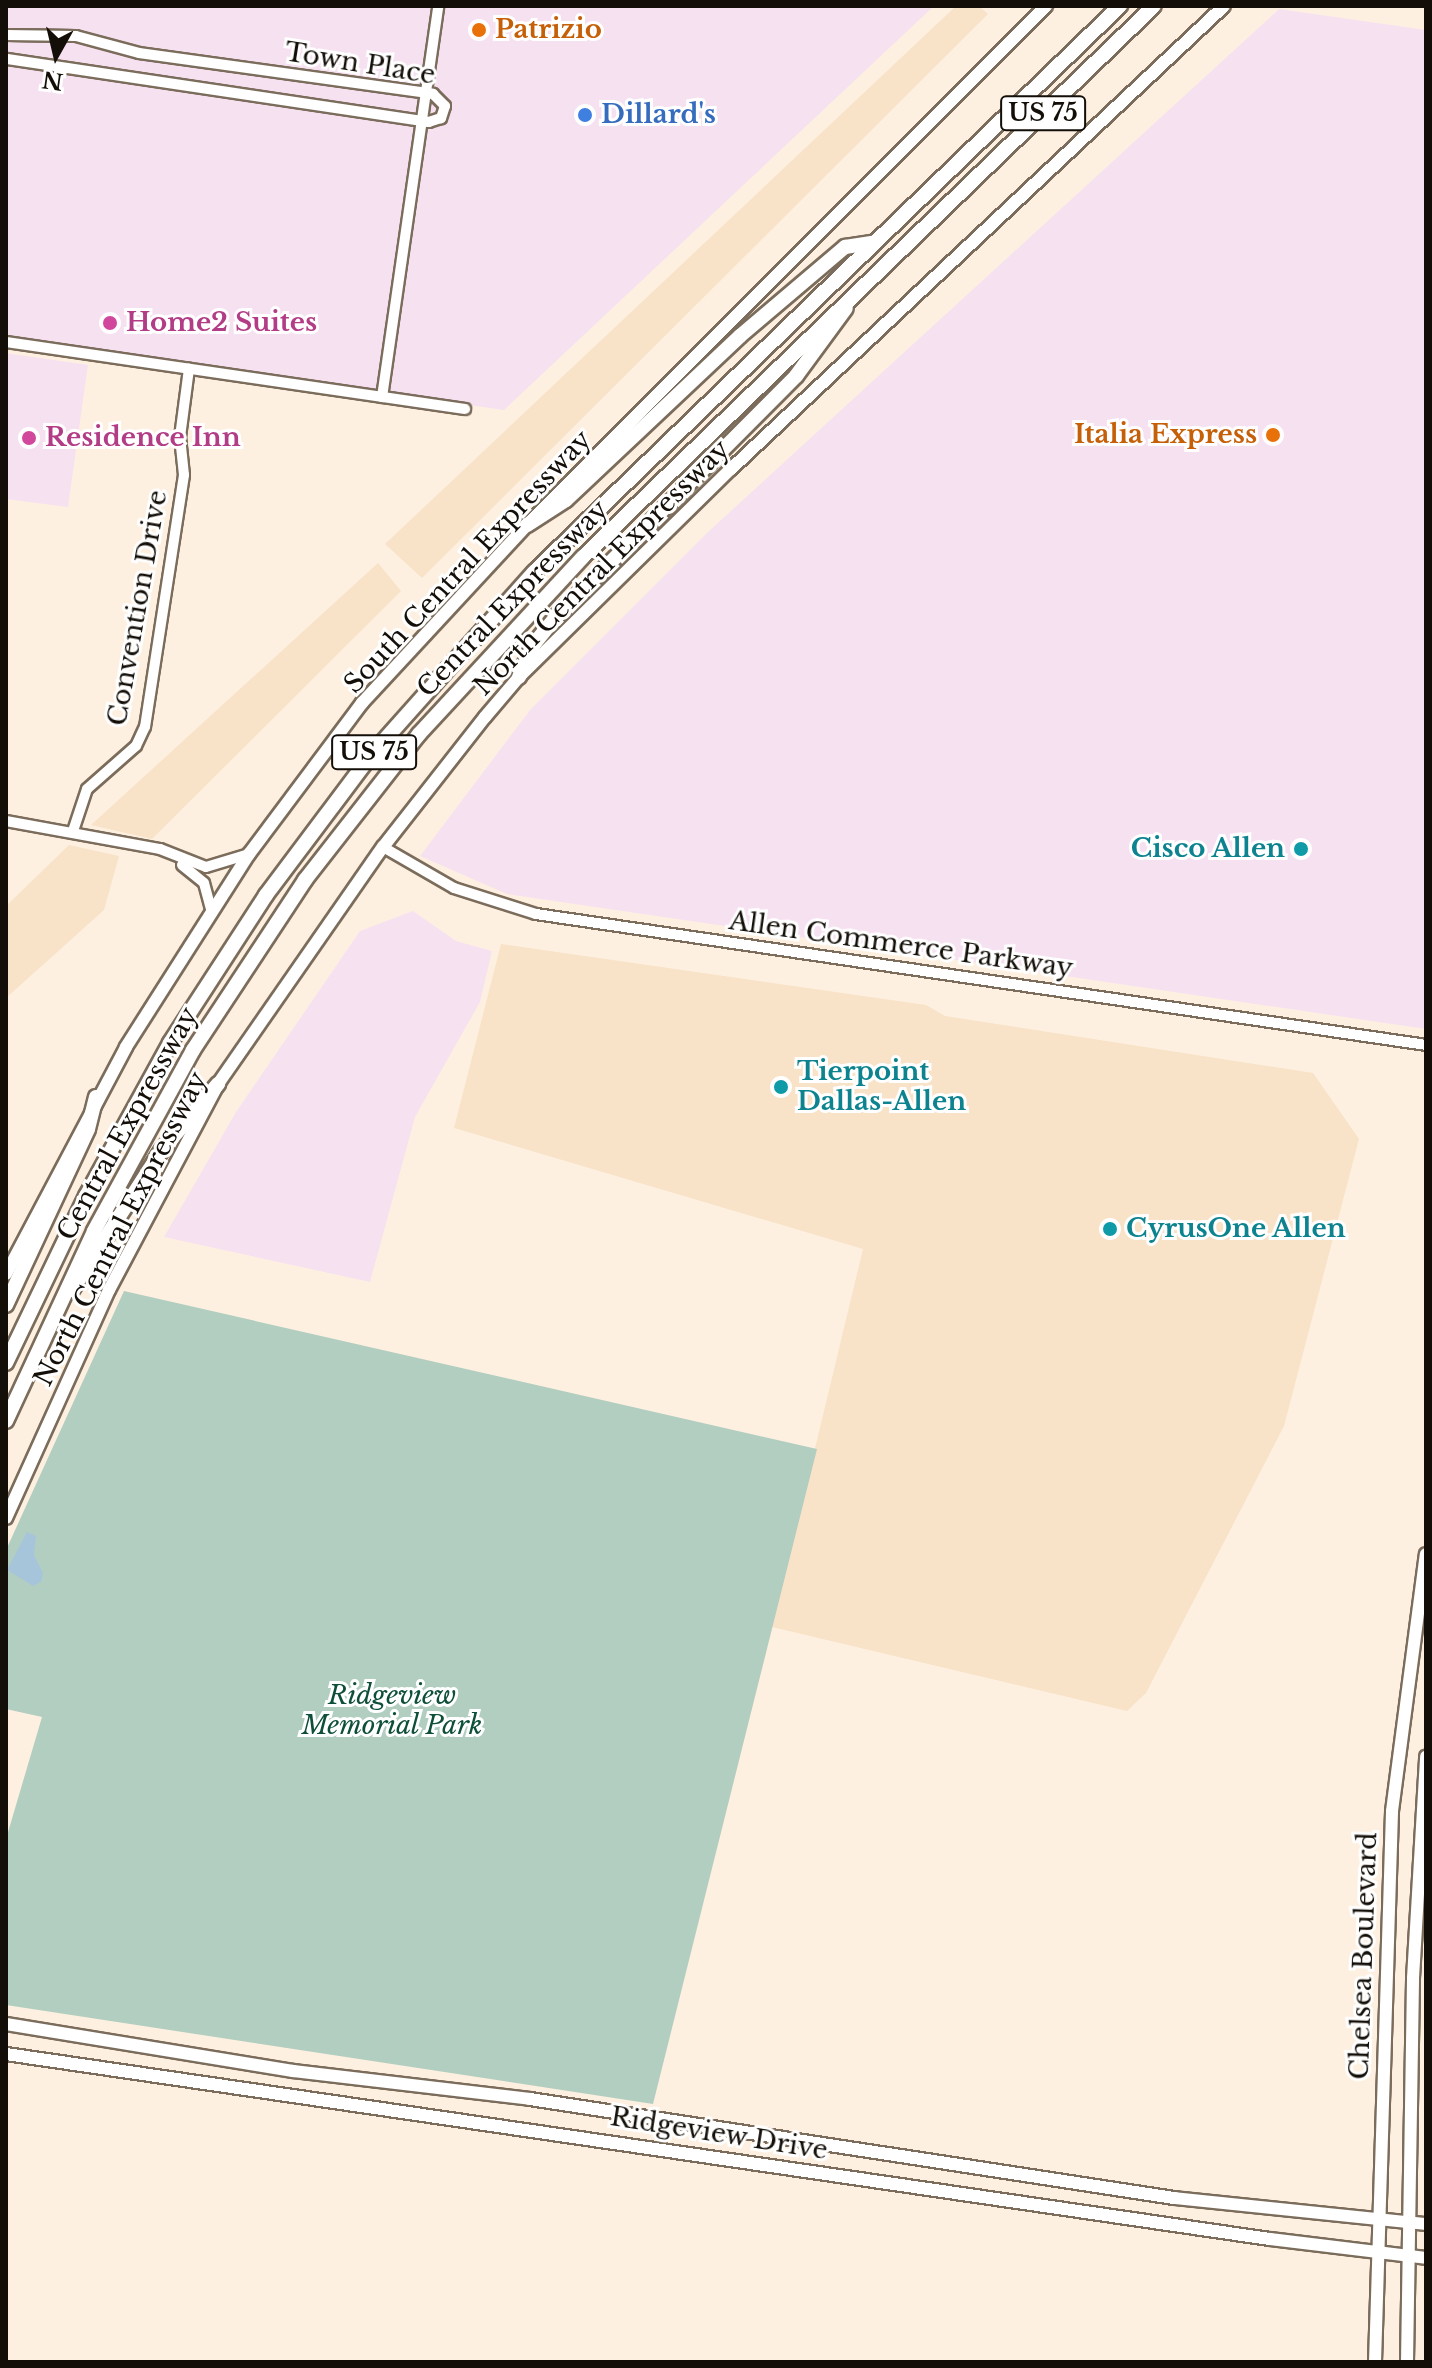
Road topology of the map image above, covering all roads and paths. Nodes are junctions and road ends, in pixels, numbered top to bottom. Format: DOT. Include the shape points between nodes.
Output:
graph roads {
  1 [pos="438,6"];
  2 [pos="1046,6"];
  3 [pos="1120,6"];
  4 [pos="1154,6"];
  5 [pos="1224,6"];
  6 [pos="6,35"];
  7 [pos="6,59"];
  8 [pos="425,93"];
  9 [pos="422,120"];
  10 [pos="875,242"];
  11 [pos="855,292"];
  12 [pos="6,342"];
  13 [pos="189,369"];
  14 [pos="382,397"];
  15 [pos="465,409"];
  16 [pos="527,525"];
  17 [pos="519,677"];
  18 [pos="6,821"];
  19 [pos="73,831"];
  20 [pos="148,847"];
  21 [pos="383,847"];
  22 [pos="249,854"];
  23 [pos="211,910"];
  24 [pos="1426,1045"];
  25 [pos="218,1084"];
  26 [pos="96,1097"];
  27 [pos="6,1274"];
  28 [pos="6,1305"];
  29 [pos="58,1310"];
  30 [pos="6,1363"];
  31 [pos="6,1421"];
  32 [pos="6,1518"];
  33 [pos="1426,1554"];
  34 [pos="1424,1576"];
  35 [pos="1426,1756"];
  36 [pos="6,2024"];
  37 [pos="149,2048"];
  38 [pos="6,2054"];
  39 [pos="144,2075"];
  40 [pos="672,2121"];
  41 [pos="668,2148"];
  42 [pos="1378,2219"];
  43 [pos="1412,2222"];
  44 [pos="1426,2224"];
  45 [pos="1377,2251"];
  46 [pos="1411,2256"];
  47 [pos="1426,2258"];
  48 [pos="1375,2362"];
  49 [pos="1407,2362"];
  1 -- 8 [label="street"];
  2 -- 16 [label="main road, South Central Expressway"];
  3 -- 10 [label="highway, Central Expressway / US 75"];
  4 -- 11 [label="highway, Central Expressway / US 75"];
  5 -- 17 [label="main road, North Central Expressway" via="823,381"];
  6 -- 8 [label="street, Town Place" via="76,36 139,53"];
  7 -- 9 [label="street, Town Place"];
  8 -- 9 [label="street"];
  8 -- 9 [label="street, Town Place" via="443,100 444,112 435,121"];
  9 -- 14 [label="street"];
  10 -- 16 [label="highway" via="845,247 740,336 566,500"];
  10 -- 30 [label="highway, Central Expressway / US 75" via="526,581 439,674 335,801 239,934 152,1073 80,1207"];
  11 -- 17 [label="highway" via="830,335 796,376 556,617 534,644"];
  11 -- 29 [label="highway, Central Expressway / US 75" via="510,632 356,812 201,1037 140,1143"];
  12 -- 13 [label="street"];
  13 -- 14 [label="street"];
  13 -- 19 [label="street, Convention Drive" via="180,437 184,475 145,727 136,746 87,789"];
  14 -- 15 [label="street"];
  16 -- 22 [label="main road, South Central Expressway" via="362,703"];
  17 -- 21 [label="main road, North Central Expressway"];
  18 -- 19 [label="street"];
  19 -- 20 [label="street"];
  20 -- 22 [label="street" via="206,867"];
  20 -- 23 [label="street" via="199,876"];
  21 -- 24 [label="street, Allen Commerce Parkway" via="454,888 553,917"];
  21 -- 25 [label="main road, North Central Expressway"];
  22 -- 23 [label="main road, South Central Expressway"];
  23 -- 26 [label="main road, South Central Expressway"];
  25 -- 29 [label="highway" via="162,1150 97,1258"];
  25 -- 32 [label="main road, North Central Expressway" via="109,1290"];
  26 -- 27 [label="main road, South Central Expressway"];
  26 -- 28 [label="highway" via="88,1129"];
  29 -- 31 [label="highway, Central Expressway / US 75"];
  33 -- 34 [label="main road, Chelsea Boulevard"];
  34 -- 42 [label="main road, Chelsea Boulevard" via="1392,1811"];
  35 -- 43 [label="main road, Chelsea Boulevard" via="1413,1962"];
  36 -- 37 [label="main road, Ridgeview Drive"];
  37 -- 39 [label="main road"];
  37 -- 40 [label="main road, Ridgeview Drive"];
  38 -- 39 [label="main road, Ridgeview Drive"];
  39 -- 41 [label="main road, Ridgeview Drive"];
  40 -- 41 [label="main road"];
  40 -- 42 [label="main road, Ridgeview Drive" via="1174,2198"];
  41 -- 45 [label="main road, Ridgeview Drive"];
  42 -- 43 [label="main road, Ridgeview Drive"];
  42 -- 45 [label="main road, Chelsea Boulevard"];
  43 -- 44 [label="main road, Ridgeview Drive"];
  43 -- 46 [label="main road, Chelsea Boulevard"];
  45 -- 46 [label="main road, Ridgeview Drive"];
  45 -- 48 [label="main road, Chelsea Boulevard"];
  46 -- 47 [label="main road, Ridgeview Drive"];
  46 -- 49 [label="main road, Chelsea Boulevard"];
}
